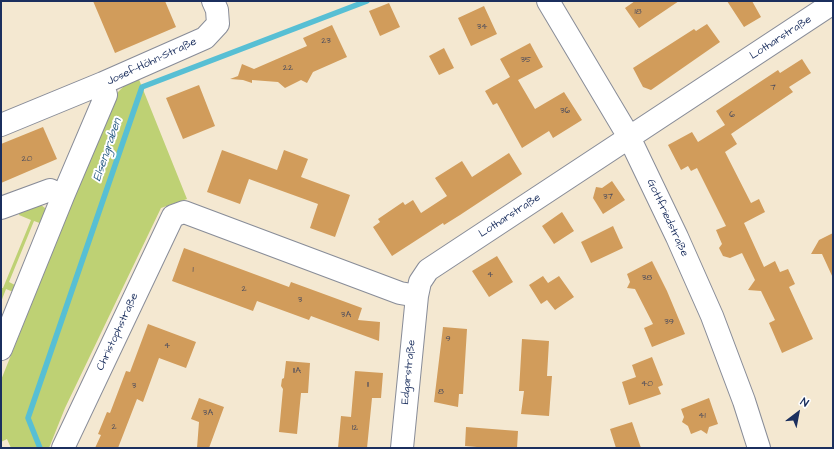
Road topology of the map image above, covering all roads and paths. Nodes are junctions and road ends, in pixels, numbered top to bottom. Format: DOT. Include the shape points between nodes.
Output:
graph roads {
  1 [pos="213,1"];
  2 [pos="548,1"];
  3 [pos="833,3"];
  4 [pos="103,83"];
  5 [pos="1,125"];
  6 [pos="629,138"];
  7 [pos="63,196"];
  8 [pos="1,208"];
  9 [pos="417,296"];
  10 [pos="1,349"];
  11 [pos="63,448"];
  12 [pos="402,448"];
  13 [pos="759,448"];
  1 -- 4 [label="street, Josef-Höhn-Straße" via="218,24 206,38"];
  2 -- 6 [label="street, Gottfriedstraße"];
  3 -- 6 [label="street, Lotharstraße"];
  4 -- 5 [label="street"];
  4 -- 7 [label="street, Josef-Höhn-Straße" via="106,95"];
  6 -- 9 [label="street, Lotharstraße" via="428,270 420,282"];
  6 -- 13 [label="street, Gottfriedstraße" via="712,316"];
  7 -- 8 [label="street" via="50,190"];
  7 -- 10 [label="street, Josef-Höhn-Straße"];
  9 -- 11 [label="street, Christophstraße" via="400,293 184,212 173,216"];
  9 -- 12 [label="street, Edgarstraße"];
}
